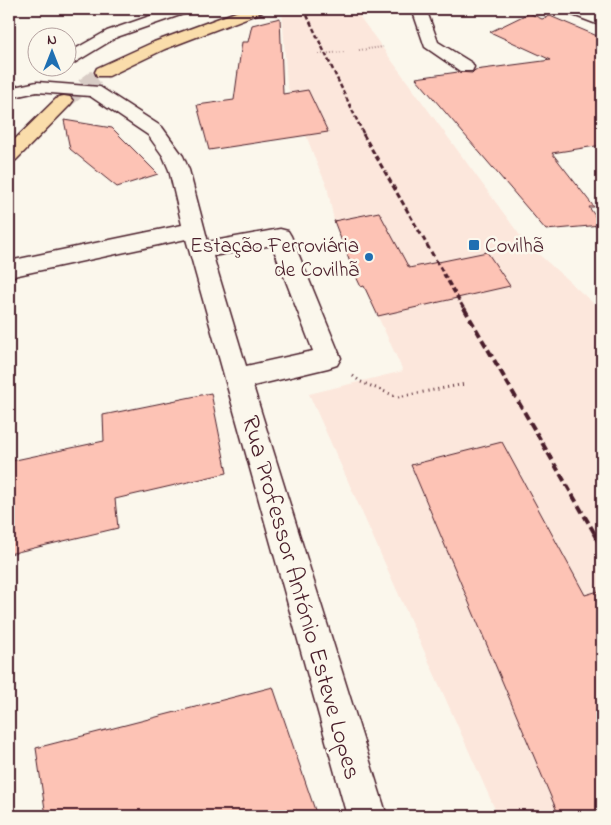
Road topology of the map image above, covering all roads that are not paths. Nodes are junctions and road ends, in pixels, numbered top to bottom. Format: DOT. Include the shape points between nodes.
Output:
graph roads {
  1 [pos="184,9"];
  2 [pos="257,9"];
  3 [pos="419,9"];
  4 [pos="570,9"];
  5 [pos="602,22"];
  6 [pos="78,54"];
  7 [pos="466,67"];
  8 [pos="103,72"];
  9 [pos="47,78"];
  10 [pos="37,87"];
  11 [pos="9,92"];
  12 [pos="64,101"];
  13 [pos="9,156"];
  14 [pos="197,241"];
  15 [pos="9,269"];
  16 [pos="238,379"];
  17 [pos="367,816"];
  1 -- 6 [label="street" via="112,34"];
  2 -- 8 [label="main road" via="137,54"];
  3 -- 7 [label="street" via="431,44"];
  4 -- 5 [label="street"];
  9 -- 10 [label="street"];
  10 -- 11 [label="street, Rua Professor António Esteve Lopes"];
  10 -- 14 [label="street, Rua Professor António Esteve Lopes" via="94,91 154,131 179,170"];
  12 -- 13 [label="main road"];
  14 -- 15 [label="street"];
  14 -- 16 [label="street, Rua Professor António Esteve Lopes"];
  14 -- 16 [label="street" via="280,236 328,358"];
  16 -- 17 [label="street, Rua Professor António Esteve Lopes"];
}
